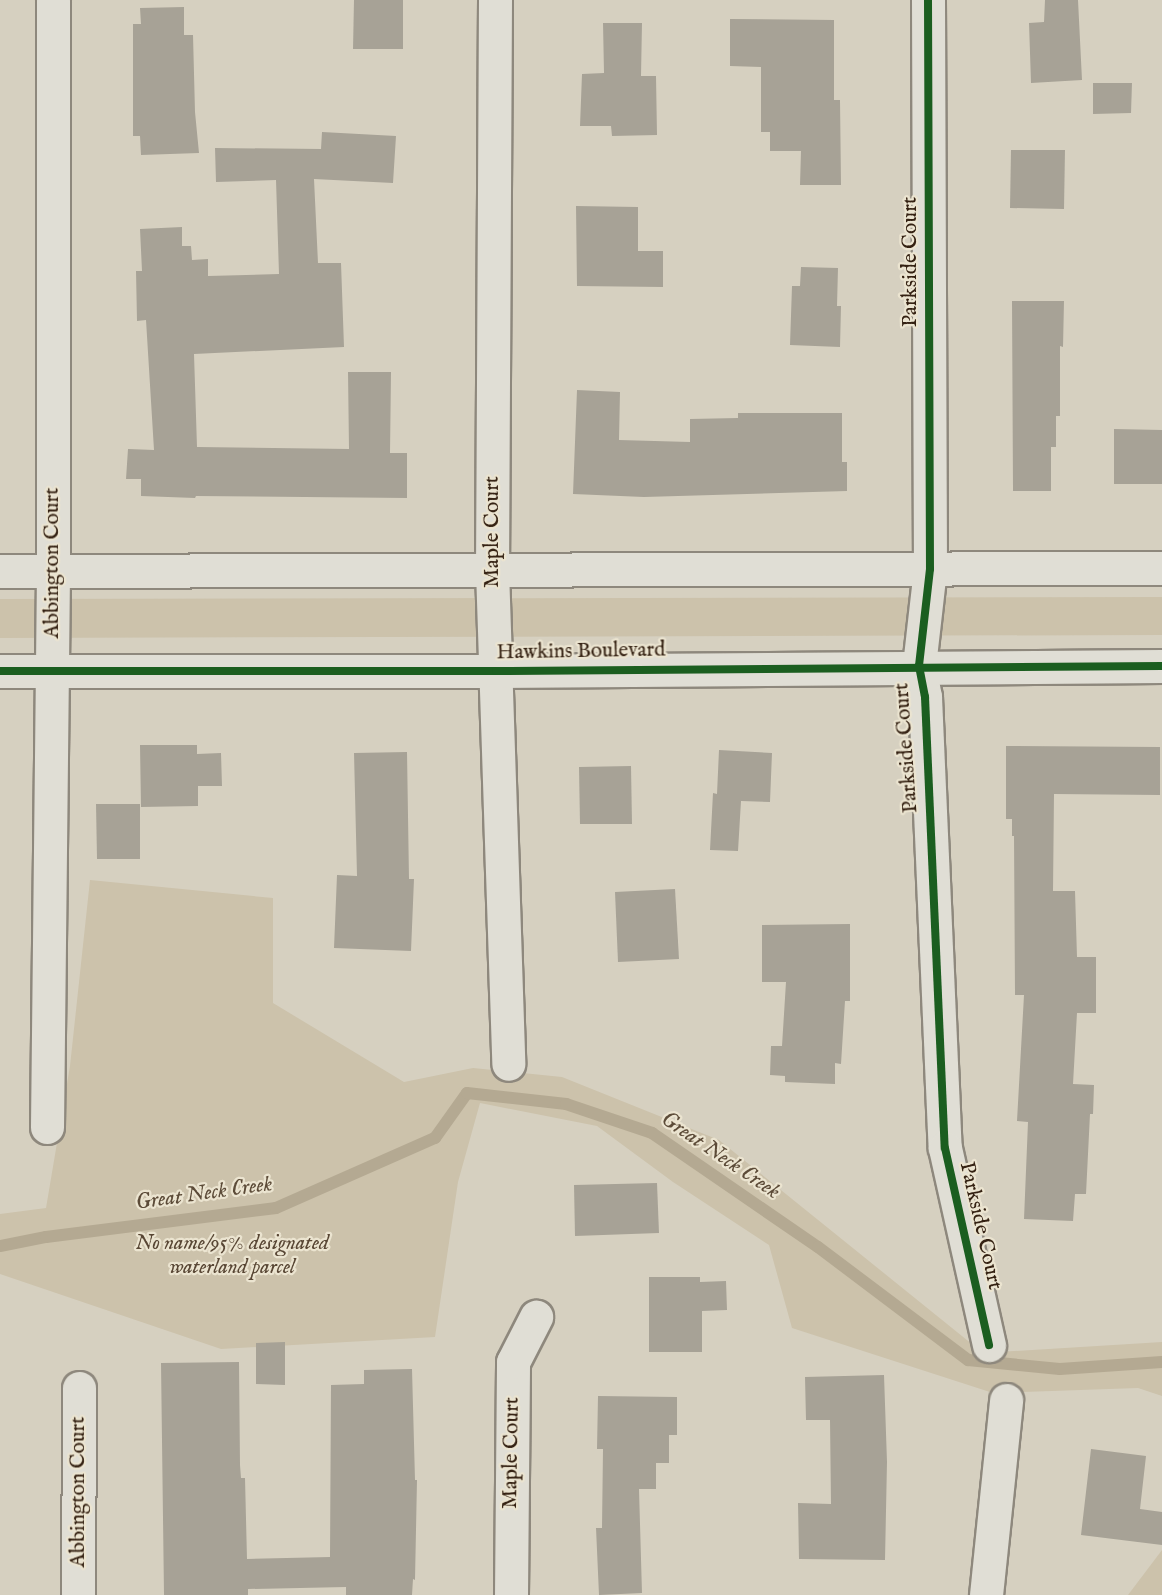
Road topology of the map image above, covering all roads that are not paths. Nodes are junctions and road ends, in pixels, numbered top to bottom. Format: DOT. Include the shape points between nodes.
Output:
graph roads {
  1 [pos="53,0"];
  2 [pos="495,0"];
  3 [pos="928,0"];
  4 [pos="1162,568"];
  5 [pos="930,569"];
  6 [pos="492,570"];
  7 [pos="0,571"];
  8 [pos="53,571"];
  9 [pos="919,666"];
  10 [pos="1162,666"];
  11 [pos="0,671"];
  12 [pos="52,671"];
  13 [pos="496,671"];
  14 [pos="508,1064"];
  15 [pos="47,1126"];
  16 [pos="536,1317"];
  17 [pos="988,1345"];
  18 [pos="79,1388"];
  19 [pos="1006,1400"];
  20 [pos="78,1595"];
  21 [pos="510,1595"];
  22 [pos="986,1595"];
  1 -- 8 [label="street, Abbington Court"];
  2 -- 6 [label="street, Maple Court"];
  3 -- 5 [label="street, Parkside Court"];
  4 -- 5 [label="street"];
  5 -- 6 [label="street"];
  5 -- 9 [label="street, Parkside Court"];
  6 -- 8 [label="street"];
  6 -- 13 [label="street, Maple Court"];
  7 -- 8 [label="street"];
  8 -- 12 [label="street, Abbington Court"];
  9 -- 10 [label="street, Hawkins Boulevard"];
  9 -- 13 [label="street, Hawkins Boulevard"];
  9 -- 17 [label="street, Parkside Court" via="925,697 945,1148"];
  11 -- 12 [label="street, Hawkins Boulevard"];
  12 -- 13 [label="street, Hawkins Boulevard"];
  12 -- 15 [label="street, Abbington Court"];
  13 -- 14 [label="street, Maple Court"];
  16 -- 21 [label="street, Maple Court" via="513,1362"];
  18 -- 20 [label="street, Abbington Court"];
  19 -- 22 [label="street"];
}
